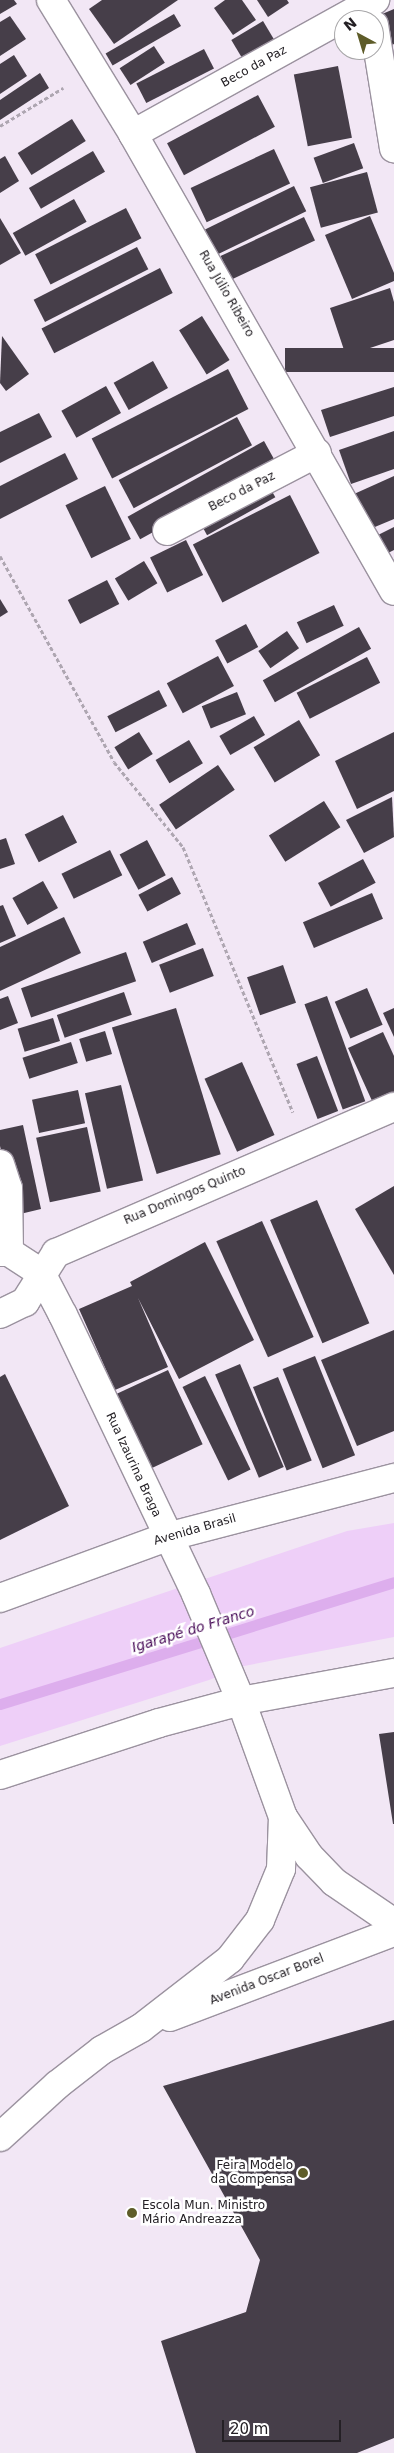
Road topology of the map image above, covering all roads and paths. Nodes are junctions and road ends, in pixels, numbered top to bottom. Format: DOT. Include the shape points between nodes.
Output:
graph roads {
  1 [pos="51,0"];
  2 [pos="334,30"];
  3 [pos="380,60"];
  4 [pos="94,70"];
  5 [pos="0,126"];
  6 [pos="134,134"];
  7 [pos="394,148"];
  8 [pos="317,453"];
  9 [pos="166,531"];
  10 [pos="0,556"];
  11 [pos="394,591"];
  12 [pos="394,1107"];
  13 [pos="307,1144"];
  14 [pos="0,1164"];
  15 [pos="4,1252"];
  16 [pos="41,1273"];
  17 [pos="0,1314"];
  18 [pos="394,1478"];
  19 [pos="167,1537"];
  20 [pos="0,1598"];
  21 [pos="394,1673"];
  22 [pos="241,1701"];
  23 [pos="0,1775"];
  24 [pos="284,1817"];
  25 [pos="394,1923"];
  26 [pos="394,1932"];
  27 [pos="141,2028"];
  28 [pos="0,2137"];
  1 -- 4 [label="main road, Rua Júlio Ribeiro"];
  2 -- 6 [label="main road, Beco da Paz"];
  3 -- 7 [label="main road"];
  4 -- 5 [label="path"];
  4 -- 6 [label="main road, Rua Júlio Ribeiro"];
  6 -- 8 [label="main road, Rua Júlio Ribeiro"];
  8 -- 9 [label="main road, Beco da Paz"];
  8 -- 11 [label="main road, Rua Júlio Ribeiro"];
  10 -- 13 [label="path" via="114,762 183,847"];
  12 -- 13 [label="main road, Rua Domingos Quinto"];
  13 -- 16 [label="main road, Rua Domingos Quinto" via="56,1253"];
  14 -- 15 [label="main road" via="8,1188"];
  15 -- 16 [label="main road"];
  16 -- 17 [label="main road, Rua Domingos Quinto" via="25,1302"];
  16 -- 19 [label="main road, Rua Izaurina Braga"];
  18 -- 19 [label="main road, Avenida Brasil"];
  19 -- 20 [label="main road, Avenida Brasil"];
  19 -- 22 [label="main road, Rua Izaurina Braga" via="196,1594"];
  21 -- 22 [label="main road"];
  22 -- 23 [label="main road" via="159,1723"];
  22 -- 24 [label="main road, Avenida Oscar Borel"];
  24 -- 25 [label="main road, Avenida Oscar Borel" via="309,1856 334,1882"];
  24 -- 27 [label="main road, Avenida Oscar Borel" via="281,1869 260,1920 230,1959"];
  26 -- 27 [label="main road, Avenida Oscar Borel"];
  27 -- 28 [label="main road, Avenida Oscar Borel" via="102,2050 57,2085"];
}
